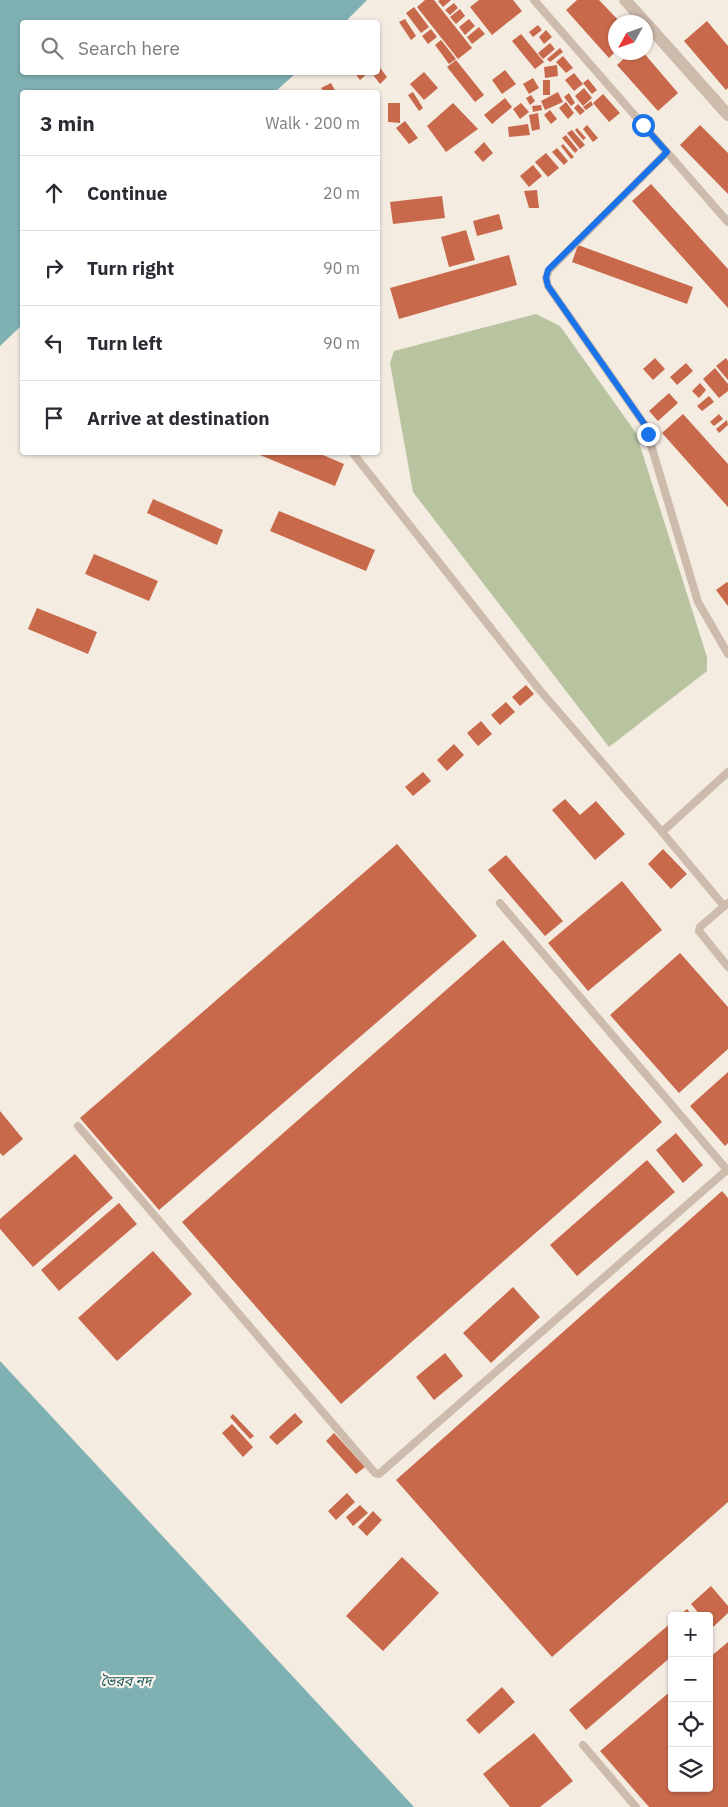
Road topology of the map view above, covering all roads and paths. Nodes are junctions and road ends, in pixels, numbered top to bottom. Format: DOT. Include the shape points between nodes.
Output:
graph roads {
  1 [pos="534,0"];
  2 [pos="625,0"];
  3 [pos="638,15"];
  4 [pos="653,32"];
  5 [pos="728,116"];
  6 [pos="667,152"];
  7 [pos="728,222"];
  8 [pos="354,455"];
  9 [pos="728,654"];
  10 [pos="728,772"];
  11 [pos="662,832"];
  12 [pos="500,903"];
  13 [pos="726,905"];
  14 [pos="728,967"];
  15 [pos="78,1126"];
  16 [pos="728,1170"];
  17 [pos="582,1745"];
  18 [pos="636,1807"];
  1 -- 6 [label="lane"];
  2 -- 3 [label="street"];
  4 -- 5 [label="street"];
  6 -- 7 [label="lane"];
  6 -- 9 [label="lane" via="548,270 546,278 548,286 645,425 698,602"];
  8 -- 11 [label="lane" via="538,688"];
  10 -- 11 [label="lane"];
  11 -- 13 [label="lane"];
  12 -- 16 [label="lane"];
  13 -- 14 [label="lane" via="699,931"];
  15 -- 16 [label="lane" via="379,1474"];
  17 -- 18 [label="lane"];
}
